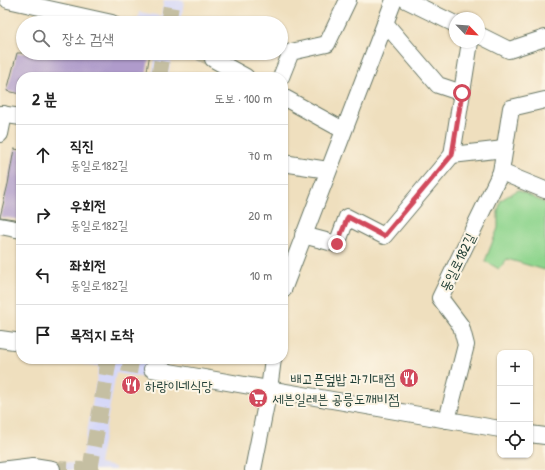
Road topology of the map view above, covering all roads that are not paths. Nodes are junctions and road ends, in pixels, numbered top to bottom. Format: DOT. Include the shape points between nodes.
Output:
graph roads {
  1 [pos="8,0"];
  2 [pos="348,0"];
  3 [pos="394,0"];
  4 [pos="406,0"];
  5 [pos="80,16"];
  6 [pos="449,21"];
  7 [pos="385,23"];
  8 [pos="485,38"];
  9 [pos="545,38"];
  10 [pos="469,48"];
  11 [pos="215,60"];
  12 [pos="288,60"];
  13 [pos="288,60"];
  14 [pos="237,72"];
  15 [pos="283,72"];
  16 [pos="462,93"];
  17 [pos="288,100"];
  18 [pos="545,100"];
  19 [pos="2,114"];
  20 [pos="16,116"];
  21 [pos="343,130"];
  22 [pos="0,134"];
  23 [pos="504,149"];
  24 [pos="452,155"];
  25 [pos="288,164"];
  26 [pos="328,170"];
  27 [pos="501,172"];
  28 [pos="545,190"];
  29 [pos="0,226"];
  30 [pos="16,229"];
  31 [pos="303,235"];
  32 [pos="288,276"];
  33 [pos="0,341"];
  34 [pos="16,342"];
  35 [pos="272,364"];
  36 [pos="152,369"];
  37 [pos="269,389"];
  38 [pos="447,420"];
  39 [pos="497,428"];
  40 [pos="533,434"];
  41 [pos="545,436"];
  42 [pos="52,469"];
  43 [pos="0,470"];
  44 [pos="253,470"];
  1 -- 5 [label="street"];
  2 -- 13 [label="street" via="327,44 291,52"];
  3 -- 7 [label="street"];
  4 -- 6 [label="street"];
  7 -- 16 [label="street" via="438,85"];
  7 -- 21 [label="street"];
  8 -- 9 [label="street" via="509,50"];
  10 -- 16 [label="street"];
  11 -- 14 [label="street"];
  12 -- 15 [label="street"];
  16 -- 24 [label="street"];
  17 -- 21 [label="street"];
  18 -- 23 [label="street, 동일로182길" via="511,108"];
  19 -- 20 [label="street"];
  19 -- 22 [label="street"];
  21 -- 26 [label="street"];
  23 -- 24 [label="street"];
  23 -- 27 [label="street, 동일로182길"];
  24 -- 31 [label="street" via="384,236 348,217 337,244"];
  25 -- 26 [label="street"];
  26 -- 31 [label="street"];
  27 -- 28 [label="street"];
  27 -- 38 [label="street, 동일로182길" via="440,298 461,326 466,345"];
  29 -- 30 [label="street"];
  31 -- 32 [label="street"];
  33 -- 34 [label="street"];
  35 -- 37 [label="street"];
  36 -- 37 [label="street"];
  37 -- 38 [label="street"];
  37 -- 44 [label="street"];
  38 -- 39 [label="street"];
  40 -- 41 [label="street"];
  42 -- 43 [label="street" via="33,466"];
}
